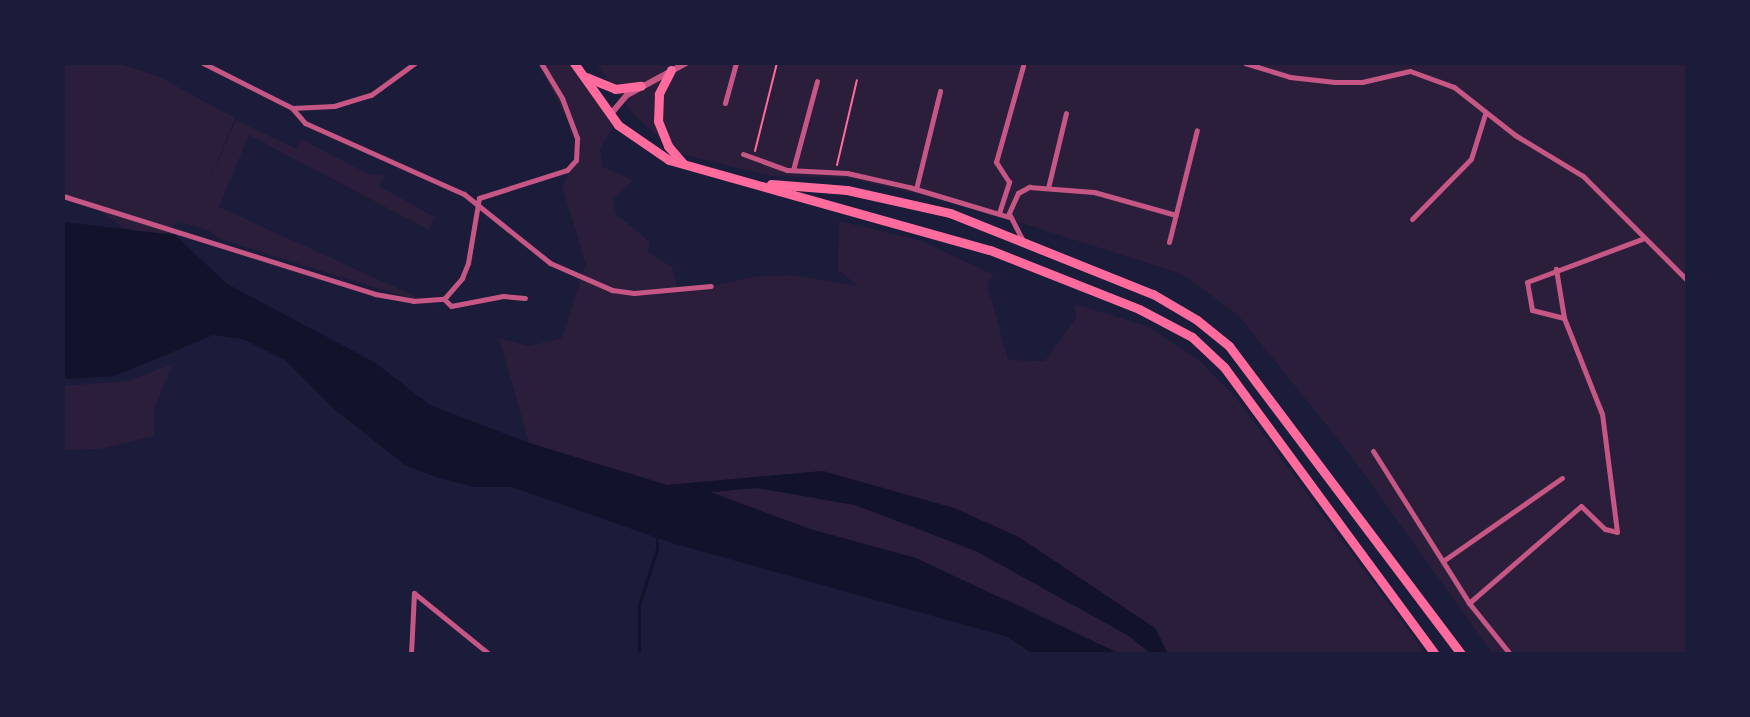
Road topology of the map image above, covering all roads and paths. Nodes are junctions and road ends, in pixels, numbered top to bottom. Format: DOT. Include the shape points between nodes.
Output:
graph roads {
  1 [pos="204,63"];
  2 [pos="415,63"];
  3 [pos="541,63"];
  4 [pos="686,63"];
  5 [pos="737,63"];
  6 [pos="777,63"];
  7 [pos="1245,63"];
  8 [pos="574,64"];
  9 [pos="1023,66"];
  10 [pos="671,70"];
  11 [pos="857,80"];
  12 [pos="817,81"];
  13 [pos="641,86"];
  14 [pos="940,91"];
  15 [pos="725,103"];
  16 [pos="292,108"];
  17 [pos="1066,113"];
  18 [pos="1485,114"];
  19 [pos="610,115"];
  20 [pos="1197,130"];
  21 [pos="743,154"];
  22 [pos="753,158"];
  23 [pos="687,166"];
  24 [pos="793,170"];
  25 [pos="835,173"];
  26 [pos="765,184"];
  27 [pos="916,188"];
  28 [pos="1048,188"];
  29 [pos="63,196"];
  30 [pos="477,206"];
  31 [pos="999,212"];
  32 [pos="1176,215"];
  33 [pos="1009,218"];
  34 [pos="1412,219"];
  35 [pos="1643,239"];
  36 [pos="1023,241"];
  37 [pos="1169,242"];
  38 [pos="1556,269"];
  39 [pos="1687,280"];
  40 [pos="711,286"];
  41 [pos="525,298"];
  42 [pos="444,299"];
  43 [pos="1564,318"];
  44 [pos="1373,451"];
  45 [pos="1562,478"];
  46 [pos="1443,561"];
  47 [pos="1469,603"];
  48 [pos="411,654"];
  49 [pos="489,654"];
  50 [pos="1435,654"];
  51 [pos="1461,654"];
  52 [pos="1510,654"];
  1 -- 16 [label="street"];
  2 -- 16 [label="street" via="371,95 334,106"];
  3 -- 30 [label="street" via="562,98 577,138 576,160 567,170 542,180 487,193"];
  4 -- 10 [label="street"];
  5 -- 15 [label="street"];
  6 -- 22 [label="path"];
  7 -- 18 [label="street" via="1290,77 1335,82 1362,82 1410,71 1454,87"];
  8 -- 13 [label="highway" via="606,87"];
  8 -- 19 [label="highway"];
  9 -- 31 [label="street" via="996,162 1009,182"];
  10 -- 13 [label="street"];
  10 -- 23 [label="highway" via="659,94 658,121 668,146"];
  11 -- 25 [label="path"];
  12 -- 24 [label="street"];
  13 -- 19 [label="street"];
  14 -- 27 [label="street"];
  16 -- 30 [label="street" via="305,123 390,158 464,194"];
  17 -- 28 [label="street"];
  18 -- 34 [label="street" via="1471,159"];
  18 -- 35 [label="street" via="1583,176"];
  19 -- 23 [label="highway" via="649,149"];
  20 -- 32 [label="street"];
  21 -- 22 [label="street"];
  22 -- 24 [label="street"];
  23 -- 26 [label="highway"];
  24 -- 25 [label="street"];
  25 -- 27 [label="street"];
  26 -- 36 [label="highway" via="812,185 901,201"];
  26 -- 50 [label="highway" via="990,250 1139,309 1192,337 1224,367"];
  27 -- 31 [label="street"];
  28 -- 32 [label="street" via="1094,192"];
  28 -- 33 [label="street" via="1021,190"];
  29 -- 42 [label="street" via="375,294 413,301"];
  30 -- 40 [label="street" via="550,263 612,290 634,293"];
  30 -- 42 [label="street" via="468,262 462,278"];
  31 -- 33 [label="street"];
  32 -- 37 [label="street"];
  33 -- 36 [label="street"];
  35 -- 38 [label="street"];
  35 -- 39 [label="street"];
  36 -- 51 [label="highway" via="1153,294 1229,346"];
  38 -- 43 [label="street"];
  38 -- 43 [label="street" via="1527,282 1532,310"];
  41 -- 42 [label="street" via="503,296 451,306"];
  43 -- 47 [label="street" via="1602,414 1616,534 1581,506"];
  44 -- 46 [label="street"];
  45 -- 46 [label="street"];
  46 -- 47 [label="street"];
  47 -- 52 [label="street"];
  48 -- 49 [label="street" via="414,593"];
}
